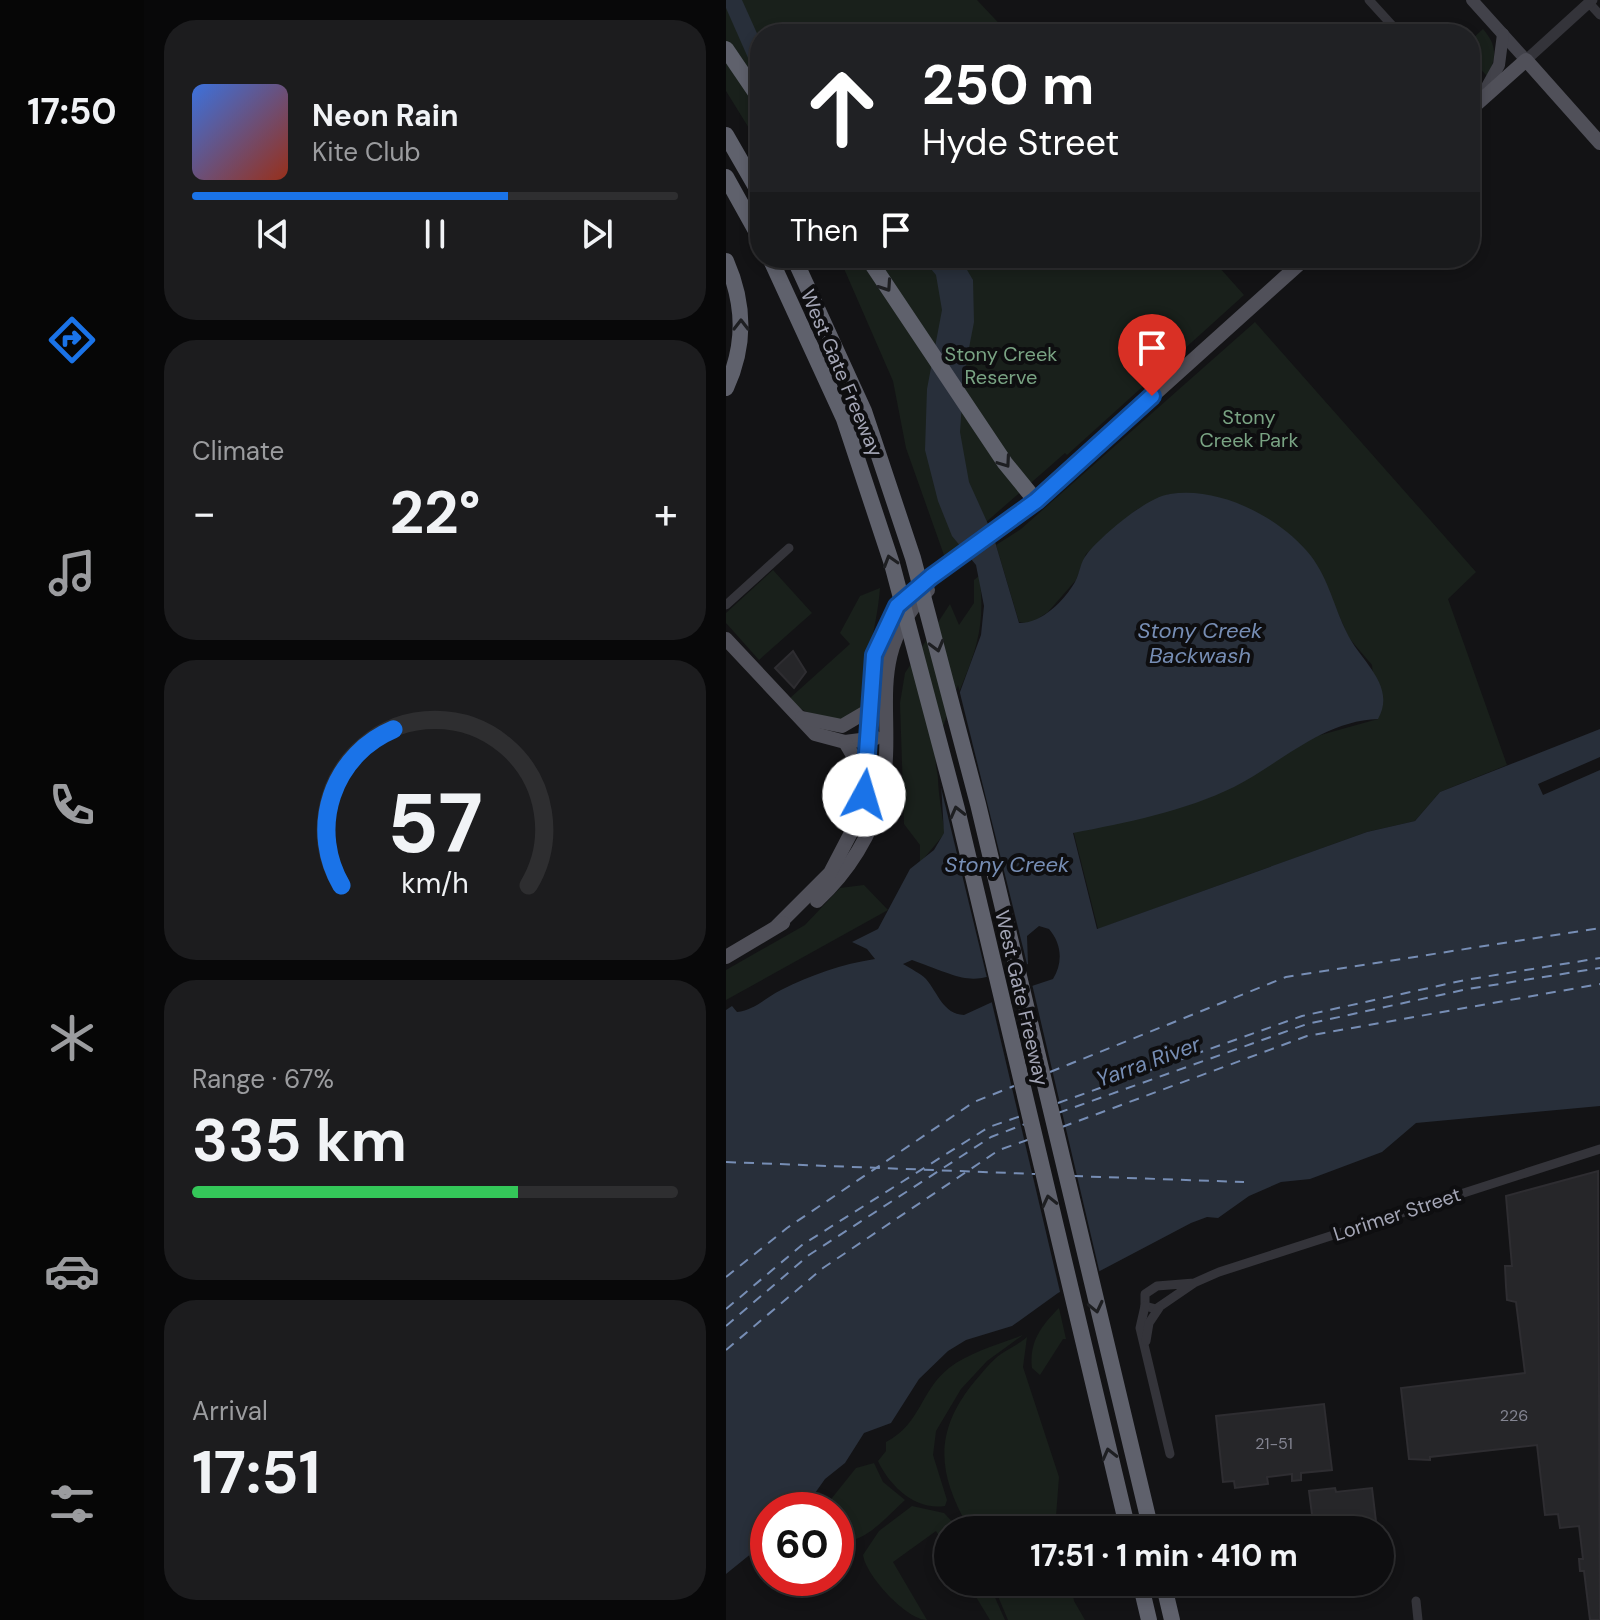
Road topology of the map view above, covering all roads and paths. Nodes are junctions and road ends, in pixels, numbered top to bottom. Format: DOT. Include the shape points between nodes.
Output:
graph roads {
  1 [pos="1369,0"];
  2 [pos="1472,0"];
  3 [pos="1590,1"];
  4 [pos="1600,15"];
  5 [pos="1391,24"];
  6 [pos="1503,34"];
  7 [pos="726,49"];
  8 [pos="1526,60"];
  9 [pos="750,84"];
  10 [pos="1480,96"];
  11 [pos="1480,101"];
  12 [pos="726,135"];
  13 [pos="1600,143"];
  14 [pos="726,177"];
  15 [pos="750,177"];
  16 [pos="750,220"];
  17 [pos="726,261"];
  18 [pos="775,268"];
  19 [pos="799,268"];
  20 [pos="875,268"];
  21 [pos="1295,268"];
  22 [pos="726,388"];
  23 [pos="1036,501"];
  24 [pos="789,548"];
  25 [pos="961,558"];
  26 [pos="726,605"];
  27 [pos="726,639"];
  28 [pos="871,709"];
  29 [pos="798,716"];
  30 [pos="869,736"];
  31 [pos="884,736"];
  32 [pos="845,742"];
  33 [pos="858,815"];
  34 [pos="777,926"];
  35 [pos="726,957"];
  36 [pos="1600,1149"];
  37 [pos="1194,1283"];
  38 [pos="1145,1306"];
  39 [pos="1159,1308"];
  40 [pos="1146,1346"];
  41 [pos="1170,1454"];
  42 [pos="1125,1516"];
  43 [pos="1148,1516"];
  44 [pos="1143,1596"];
  45 [pos="1166,1596"];
  46 [pos="1416,1601"];
  47 [pos="1149,1620"];
  48 [pos="1172,1620"];
  49 [pos="1418,1620"];
  1 -- 5 [label="street"];
  2 -- 6 [label="main road"];
  3 -- 4 [label="street"];
  3 -- 8 [label="street"];
  6 -- 8 [label="main road"];
  6 -- 10 [label="main road" via="1499,65"];
  7 -- 9 [label="highway"];
  8 -- 11 [label="main road"];
  8 -- 13 [label="main road"];
  12 -- 15 [label="highway"];
  14 -- 16 [label="highway"];
  22 -- 17 [label="highway, one-way" via="742,321"];
  42 -- 18 [label="highway, West Gate Freeway, one-way, bridge" via="957,809 896,579 844,419"];
  19 -- 43 [label="highway, West Gate Freeway, one-way, bridge" via="864,411 913,558 978,804"];
  20 -- 23 [label="highway, one-way"];
  21 -- 23 [label="main road"];
  23 -- 25 [label="main road"];
  24 -- 26 [label="street"];
  25 -- 28 [label="main road" via="910,594 886,623 874,655"];
  25 -- 31 [label="main road" via="915,604 894,638 886,674"];
  27 -- 29 [label="main road"];
  28 -- 29 [label="main road" via="842,726"];
  28 -- 30 [label="main road"];
  29 -- 30 [label="main road" via="836,732"];
  29 -- 32 [label="main road" via="818,735"];
  30 -- 31 [label="main road"];
  30 -- 32 [label="main road"];
  30 -- 33 [label="main road"];
  31 -- 34 [label="main road" via="882,793 861,846 819,899"];
  32 -- 33 [label="main road" via="858,778"];
  33 -- 34 [label="main road" via="830,873"];
  34 -- 35 [label="main road"];
  36 -- 37 [label="street, Lorimer Street"];
  37 -- 38 [label="street, Lorimer Street" via="1151,1288"];
  37 -- 39 [label="street, Lorimer Street"];
  38 -- 39 [label="street"];
  38 -- 40 [label="street" via="1140,1325"];
  39 -- 40 [label="street" via="1147,1327"];
  40 -- 41 [label="street"];
  44 -- 47 [label="highway"];
  45 -- 48 [label="highway"];
  46 -- 49 [label="street"];
}
